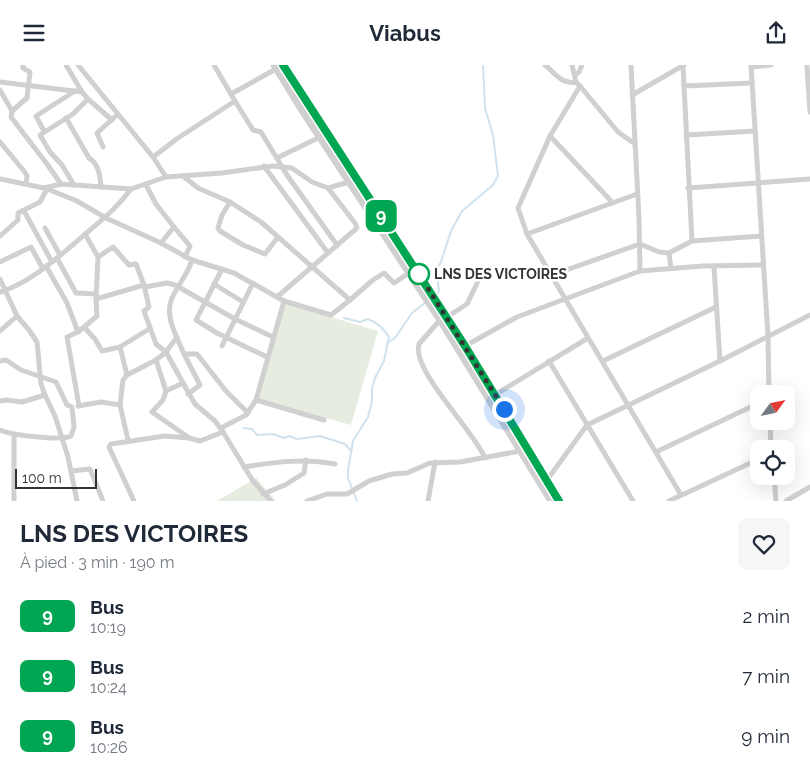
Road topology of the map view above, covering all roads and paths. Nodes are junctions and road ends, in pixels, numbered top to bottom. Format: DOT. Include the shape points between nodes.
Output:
graph roads {
  1 [pos="23,65"];
  2 [pos="66,65"];
  3 [pos="78,65"];
  4 [pos="214,65"];
  5 [pos="545,65"];
  6 [pos="572,65"];
  7 [pos="582,65"];
  8 [pos="631,65"];
  9 [pos="771,65"];
  10 [pos="807,65"];
  11 [pos="278,66"];
  12 [pos="684,66"];
  13 [pos="752,66"];
  14 [pos="575,75"];
  15 [pos="0,83"];
  16 [pos="752,83"];
  17 [pos="578,84"];
  18 [pos="94,85"];
  19 [pos="27,86"];
  20 [pos="684,86"];
  21 [pos="0,90"];
  22 [pos="75,91"];
  23 [pos="83,93"];
  24 [pos="231,94"];
  25 [pos="632,95"];
  26 [pos="88,99"];
  27 [pos="235,101"];
  28 [pos="12,111"];
  29 [pos="810,112"];
  30 [pos="118,114"];
  31 [pos="66,118"];
  32 [pos="112,120"];
  33 [pos="44,131"];
  34 [pos="755,131"];
  35 [pos="686,135"];
  36 [pos="550,136"];
  37 [pos="320,137"];
  38 [pos="0,141"];
  39 [pos="635,144"];
  40 [pos="103,147"];
  41 [pos="153,157"];
  42 [pos="277,158"];
  43 [pos="264,166"];
  44 [pos="282,167"];
  45 [pos="182,176"];
  46 [pos="166,177"];
  47 [pos="0,179"];
  48 [pos="810,179"];
  49 [pos="349,182"];
  50 [pos="26,183"];
  51 [pos="758,183"];
  52 [pos="61,184"];
  53 [pos="74,185"];
  54 [pos="146,185"];
  55 [pos="100,187"];
  56 [pos="328,188"];
  57 [pos="688,188"];
  58 [pos="46,189"];
  59 [pos="131,189"];
  60 [pos="638,194"];
  61 [pos="230,202"];
  62 [pos="613,203"];
  63 [pos="24,211"];
  64 [pos="106,218"];
  65 [pos="174,227"];
  66 [pos="45,228"];
  67 [pos="528,233"];
  68 [pos="85,234"];
  69 [pos="0,236"];
  70 [pos="761,236"];
  71 [pos="278,237"];
  72 [pos="692,241"];
  73 [pos="161,243"];
  74 [pos="640,244"];
  75 [pos="338,245"];
  76 [pos="328,253"];
  77 [pos="669,253"];
  78 [pos="59,256"];
  79 [pos="98,257"];
  80 [pos="185,257"];
  81 [pos="192,260"];
  82 [pos="0,262"];
  83 [pos="52,262"];
  84 [pos="763,265"];
  85 [pos="312,267"];
  86 [pos="714,267"];
  87 [pos="44,268"];
  88 [pos="671,268"];
  89 [pos="222,269"];
  90 [pos="640,271"];
  91 [pos="409,273"];
  92 [pos="482,273"];
  93 [pos="552,275"];
  94 [pos="0,279"];
  95 [pos="253,283"];
  96 [pos="214,284"];
  97 [pos="145,286"];
  98 [pos="179,287"];
  99 [pos="6,290"];
  100 [pos="0,292"];
  101 [pos="428,295"];
  102 [pos="96,296"];
  103 [pos="277,297"];
  104 [pos="566,298"];
  105 [pos="350,300"];
  106 [pos="205,301"];
  107 [pos="284,301"];
  108 [pos="243,302"];
  109 [pos="716,307"];
  110 [pos="810,315"];
  111 [pos="17,316"];
  112 [pos="443,318"];
  113 [pos="235,319"];
  114 [pos="84,327"];
  115 [pos="149,329"];
  116 [pos="0,331"];
  117 [pos="78,332"];
  118 [pos="768,336"];
  119 [pos="177,337"];
  120 [pos="226,337"];
  121 [pos="273,337"];
  122 [pos="588,337"];
  123 [pos="222,346"];
  124 [pos="465,346"];
  125 [pos="120,347"];
  126 [pos="166,352"];
  127 [pos="184,354"];
  128 [pos="267,357"];
  129 [pos="156,360"];
  130 [pos="0,361"];
  131 [pos="549,361"];
  132 [pos="603,361"];
  133 [pos="720,361"];
  134 [pos="127,375"];
  135 [pos="40,377"];
  136 [pos="183,383"];
  137 [pos="769,385"];
  138 [pos="166,391"];
  139 [pos="188,394"];
  140 [pos="44,395"];
  141 [pos="492,396"];
  142 [pos="256,400"];
  143 [pos="0,401"];
  144 [pos="120,405"];
  145 [pos="627,405"];
  146 [pos="79,406"];
  147 [pos="72,407"];
  148 [pos="750,407"];
  149 [pos="248,413"];
  150 [pos="324,420"];
  151 [pos="587,425"];
  152 [pos="222,430"];
  153 [pos="1,431"];
  154 [pos="14,435"];
  155 [pos="62,438"];
  156 [pos="189,438"];
  157 [pos="128,440"];
  158 [pos="520,451"];
  159 [pos="656,452"];
  160 [pos="485,458"];
  161 [pos="306,460"];
  162 [pos="435,462"];
  163 [pos="750,463"];
  164 [pos="335,464"];
  165 [pos="244,467"];
  166 [pos="71,471"];
  167 [pos="547,480"];
  168 [pos="775,485"];
  169 [pos="810,487"];
  170 [pos="264,494"];
  171 [pos="682,495"];
  172 [pos="14,501"];
  173 [pos="77,501"];
  174 [pos="102,501"];
  175 [pos="134,501"];
  176 [pos="271,501"];
  177 [pos="307,501"];
  178 [pos="428,501"];
  179 [pos="550,501"];
  180 [pos="559,501"];
  181 [pos="633,501"];
  182 [pos="669,501"];
  183 [pos="776,501"];
  184 [pos="786,501"];
  1 -- 19 [label="street" via="30,72"];
  2 -- 23 [label="street"];
  3 -- 18 [label="street"];
  4 -- 24 [label="street"];
  5 -- 17 [label="street" via="563,81"];
  6 -- 14 [label="street"];
  7 -- 14 [label="street"];
  8 -- 25 [label="street"];
  9 -- 13 [label="street"];
  10 -- 29 [label="street"];
  11 -- 24 [label="street"];
  11 -- 37 [label="street"];
  11 -- 101 [label="street"];
  12 -- 20 [label="street"];
  12 -- 25 [label="street"];
  13 -- 16 [label="street"];
  14 -- 17 [label="street"];
  15 -- 19 [label="street"];
  16 -- 20 [label="street"];
  16 -- 34 [label="street"];
  17 -- 36 [label="street"];
  17 -- 39 [label="street" via="618,131"];
  18 -- 23 [label="street"];
  18 -- 30 [label="street"];
  19 -- 22 [label="street"];
  19 -- 28 [label="street" via="26,99"];
  20 -- 35 [label="street"];
  21 -- 28 [label="street"];
  22 -- 23 [label="street"];
  22 -- 33 [label="street" via="36,116"];
  23 -- 26 [label="street"];
  24 -- 27 [label="street"];
  25 -- 39 [label="street"];
  26 -- 31 [label="street"];
  26 -- 32 [label="street"];
  27 -- 41 [label="street"];
  27 -- 42 [label="street" via="253,130 262,131"];
  28 -- 52 [label="street" via="12,119"];
  30 -- 32 [label="street"];
  30 -- 41 [label="street"];
  31 -- 33 [label="street"];
  31 -- 55 [label="street" via="99,169"];
  32 -- 40 [label="street" via="96,134"];
  33 -- 53 [label="street" via="40,137"];
  34 -- 35 [label="street"];
  34 -- 51 [label="street"];
  35 -- 57 [label="street"];
  36 -- 62 [label="street"];
  36 -- 67 [label="street" via="518,206"];
  37 -- 42 [label="street"];
  37 -- 49 [label="street"];
  38 -- 50 [label="street" via="24,171"];
  39 -- 60 [label="street"];
  41 -- 46 [label="street"];
  42 -- 44 [label="street"];
  43 -- 44 [label="street"];
  43 -- 45 [label="street"];
  43 -- 76 [label="street"];
  44 -- 56 [label="street" via="298,171 312,182"];
  44 -- 75 [label="street"];
  45 -- 46 [label="street"];
  45 -- 61 [label="street" via="198,188"];
  46 -- 54 [label="street"];
  47 -- 50 [label="street"];
  48 -- 51 [label="street"];
  49 -- 56 [label="street"];
  49 -- 91 [label="street"];
  50 -- 58 [label="street"];
  51 -- 57 [label="street"];
  51 -- 70 [label="street"];
  52 -- 53 [label="street"];
  52 -- 58 [label="street"];
  53 -- 55 [label="street"];
  54 -- 59 [label="street"];
  54 -- 65 [label="street"];
  55 -- 59 [label="street"];
  56 -- 75 [label="street" via="356,226 356,230"];
  57 -- 72 [label="street"];
  58 -- 63 [label="street" via="40,202"];
  58 -- 64 [label="street" via="77,201"];
  59 -- 64 [label="street"];
  60 -- 62 [label="street"];
  60 -- 74 [label="street"];
  61 -- 71 [label="street"];
  61 -- 71 [label="street" via="219,221 220,231 266,254"];
  62 -- 67 [label="street"];
  63 -- 69 [label="street" via="17,214 18,220"];
  63 -- 83 [label="street"];
  64 -- 68 [label="street"];
  64 -- 73 [label="street"];
  65 -- 73 [label="street"];
  65 -- 80 [label="street" via="190,247"];
  66 -- 78 [label="street"];
  67 -- 93 [label="street"];
  68 -- 78 [label="street"];
  68 -- 79 [label="street"];
  70 -- 72 [label="street"];
  70 -- 84 [label="street"];
  71 -- 85 [label="street"];
  72 -- 77 [label="street"];
  73 -- 80 [label="street"];
  74 -- 77 [label="street"];
  74 -- 90 [label="street"];
  74 -- 93 [label="street"];
  75 -- 76 [label="street"];
  76 -- 85 [label="street"];
  77 -- 88 [label="street"];
  78 -- 83 [label="street"];
  78 -- 102 [label="street" via="76,293"];
  79 -- 97 [label="street" via="114,247 130,265 136,264"];
  79 -- 102 [label="street"];
  80 -- 81 [label="street"];
  81 -- 89 [label="street"];
  81 -- 98 [label="street"];
  82 -- 87 [label="street" via="31,247"];
  83 -- 87 [label="street"];
  84 -- 86 [label="street"];
  84 -- 118 [label="street"];
  85 -- 103 [label="street"];
  85 -- 105 [label="street"];
  86 -- 88 [label="street"];
  86 -- 109 [label="street"];
  87 -- 99 [label="street"];
  87 -- 117 [label="street" via="67,303"];
  88 -- 90 [label="street"];
  89 -- 95 [label="street"];
  89 -- 96 [label="street"];
  90 -- 104 [label="street"];
  91 -- 101 [label="street"];
  91 -- 105 [label="street" via="394,283 384,273"];
  92 -- 112 [label="street" via="467,304"];
  93 -- 104 [label="street"];
  94 -- 99 [label="street"];
  95 -- 103 [label="street"];
  95 -- 108 [label="street"];
  96 -- 106 [label="street"];
  96 -- 108 [label="street"];
  97 -- 98 [label="street" via="167,283"];
  97 -- 102 [label="street"];
  97 -- 115 [label="street" via="149,307 144,311"];
  98 -- 106 [label="street"];
  98 -- 119 [label="street" via="170,307"];
  99 -- 100 [label="street"];
  99 -- 111 [label="street"];
  101 -- 112 [label="street"];
  102 -- 114 [label="street" via="97,316"];
  103 -- 107 [label="street"];
  104 -- 122 [label="street"];
  104 -- 124 [label="street" via="517,317"];
  105 -- 107 [label="street" via="331,315"];
  106 -- 113 [label="street"];
  106 -- 120 [label="street" via="196,320"];
  107 -- 121 [label="street"];
  108 -- 113 [label="street"];
  109 -- 132 [label="street"];
  109 -- 133 [label="street"];
  110 -- 118 [label="street"];
  111 -- 116 [label="street"];
  111 -- 135 [label="street" via="37,342"];
  112 -- 124 [label="street"];
  112 -- 141 [label="street"];
  112 -- 160 [label="street" via="419,344 419,357"];
  113 -- 120 [label="street"];
  113 -- 121 [label="street"];
  114 -- 117 [label="street"];
  114 -- 125 [label="street" via="102,351"];
  115 -- 125 [label="street"];
  115 -- 126 [label="street" via="156,344"];
  117 -- 146 [label="street" via="67,338"];
  118 -- 133 [label="street"];
  118 -- 137 [label="street"];
  119 -- 126 [label="street"];
  119 -- 127 [label="street"];
  120 -- 123 [label="street"];
  120 -- 128 [label="street"];
  121 -- 128 [label="street"];
  122 -- 131 [label="street"];
  122 -- 132 [label="street"];
  124 -- 141 [label="street"];
  125 -- 134 [label="street"];
  126 -- 129 [label="street"];
  126 -- 136 [label="street"];
  127 -- 139 [label="street" via="200,385"];
  127 -- 149 [label="street" via="197,354"];
  128 -- 142 [label="street"];
  129 -- 134 [label="street"];
  129 -- 138 [label="street"];
  130 -- 135 [label="street" via="6,360"];
  131 -- 141 [label="street"];
  131 -- 151 [label="street"];
  132 -- 145 [label="street"];
  133 -- 145 [label="street"];
  134 -- 144 [label="street" via="123,380"];
  135 -- 140 [label="street"];
  135 -- 147 [label="street" via="56,382 67,405"];
  136 -- 138 [label="street"];
  136 -- 139 [label="street"];
  138 -- 156 [label="street" via="152,413"];
  139 -- 152 [label="street"];
  140 -- 143 [label="street" via="22,402"];
  140 -- 155 [label="street"];
  141 -- 158 [label="street"];
  141 -- 167 [label="street"];
  142 -- 149 [label="street"];
  142 -- 150 [label="street"];
  144 -- 146 [label="street" via="101,402"];
  144 -- 157 [label="street"];
  145 -- 151 [label="street"];
  145 -- 159 [label="street"];
  146 -- 147 [label="street"];
  147 -- 155 [label="street" via="73,432"];
  148 -- 159 [label="street"];
  149 -- 152 [label="street"];
  151 -- 167 [label="street"];
  151 -- 181 [label="street"];
  152 -- 156 [label="street" via="200,441"];
  152 -- 165 [label="street"];
  153 -- 154 [label="street"];
  154 -- 155 [label="street"];
  154 -- 172 [label="street"];
  155 -- 166 [label="street"];
  156 -- 157 [label="street" via="165,436"];
  157 -- 175 [label="street" via="109,447"];
  158 -- 160 [label="street"];
  158 -- 179 [label="street"];
  159 -- 171 [label="street"];
  160 -- 162 [label="street"];
  161 -- 164 [label="street"];
  161 -- 165 [label="street"];
  161 -- 170 [label="street" via="304,473"];
  162 -- 177 [label="street" via="407,473 369,481 347,495 327,495"];
  162 -- 178 [label="street"];
  163 -- 171 [label="street"];
  165 -- 170 [label="street"];
  166 -- 173 [label="street"];
  166 -- 174 [label="street" via="90,469"];
  167 -- 180 [label="street"];
  168 -- 183 [label="street"];
  169 -- 184 [label="street"];
  170 -- 176 [label="street"];
  171 -- 182 [label="street"];
}
